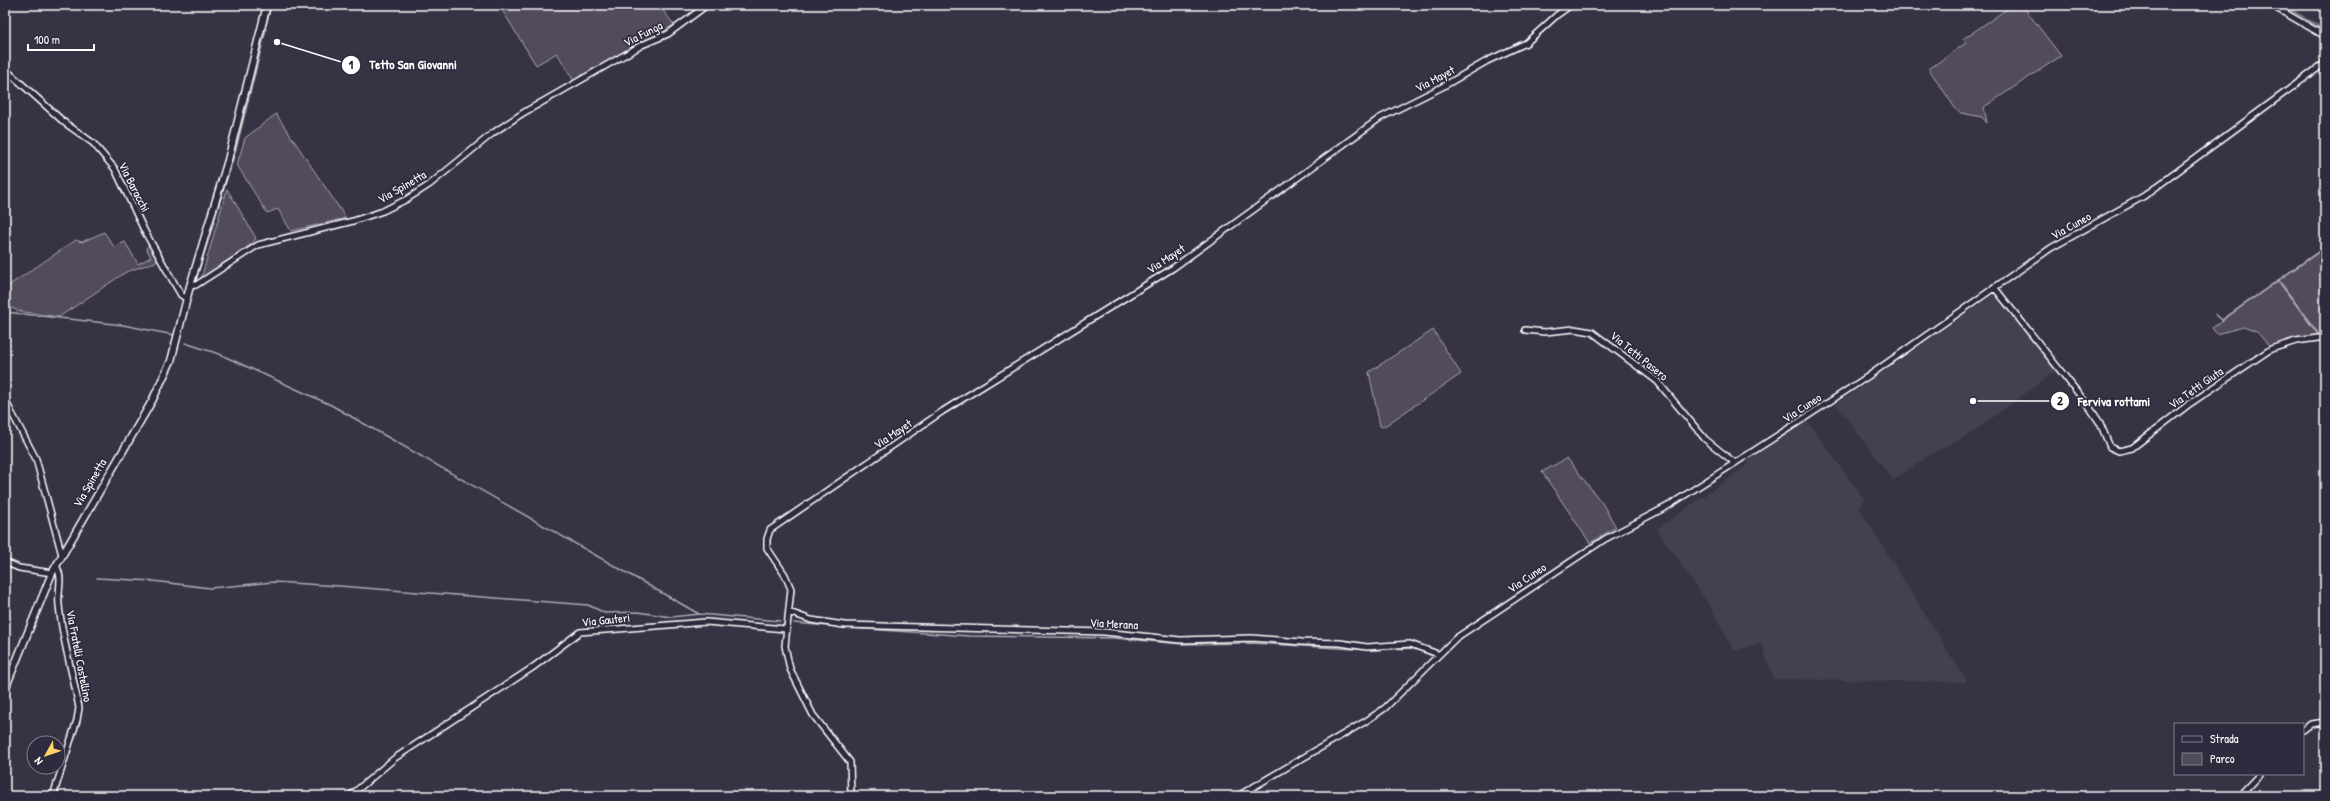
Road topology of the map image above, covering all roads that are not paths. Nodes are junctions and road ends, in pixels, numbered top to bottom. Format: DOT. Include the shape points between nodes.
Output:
graph roads {
  1 [pos="268,5"];
  2 [pos="707,5"];
  3 [pos="1571,5"];
  4 [pos="2271,5"];
  5 [pos="2323,5"];
  6 [pos="2325,7"];
  7 [pos="2325,36"];
  8 [pos="2325,64"];
  9 [pos="606,66"];
  10 [pos="5,69"];
  11 [pos="190,286"];
  12 [pos="1994,288"];
  13 [pos="187,299"];
  14 [pos="1525,330"];
  15 [pos="2325,337"];
  16 [pos="5,400"];
  17 [pos="1735,463"];
  18 [pos="62,554"];
  19 [pos="5,562"];
  20 [pos="56,566"];
  21 [pos="52,574"];
  22 [pos="789,612"];
  23 [pos="785,629"];
  24 [pos="1438,654"];
  25 [pos="5,689"];
  26 [pos="2325,722"];
  27 [pos="2304,729"];
  28 [pos="2259,775"];
  29 [pos="53,796"];
  30 [pos="350,796"];
  31 [pos="851,796"];
  32 [pos="1238,796"];
  33 [pos="2239,796"];
  1 -- 11 [label="main road, Via Spinetta" via="228,160"];
  2 -- 9 [label="street, Via Funga" via="668,34 642,44"];
  3 -- 22 [label="street, Via Mayet" via="1557,14 1526,44 1487,61 1380,118 1173,268 943,411 770,530 767,548 791,589"];
  4 -- 7 [label="street"];
  5 -- 6 [label="street"];
  8 -- 12 [label="street, Via Cuneo" via="2144,196 2051,248"];
  9 -- 11 [label="street, Via Spinetta" via="523,112 407,199 383,211 353,221 258,245 196,285"];
  10 -- 13 [label="street, Via Baracchi" via="65,123 93,143 115,169 150,242 181,295"];
  11 -- 13 [label="main road, Via Spinetta"];
  12 -- 15 [label="street, Via Tetti Giuta" via="2090,408 2114,450 2132,448 2188,405 2271,349 2296,341"];
  12 -- 17 [label="street, Via Cuneo" via="1867,377"];
  13 -- 18 [label="main road, Via Spinetta" via="171,361 162,381"];
  14 -- 17 [label="street, Via Tetti Pasero" via="1545,332 1574,329 1592,332 1657,382 1705,439"];
  16 -- 18 [label="street" via="36,460"];
  17 -- 24 [label="street, Via Cuneo" via="1668,506 1605,538 1456,638"];
  18 -- 20 [label="main road, Via Spinetta"];
  19 -- 21 [label="street" via="19,568"];
  20 -- 21 [label="main road, Via Spinetta"];
  20 -- 29 [label="street, Via Fratelli Castellino" via="60,578 60,629 79,708 78,720"];
  21 -- 25 [label="main road, Via Spinetta"];
  22 -- 23 [label="street"];
  22 -- 24 [label="street, Via Merana" via="811,620 844,624 1104,632 1180,640 1252,638 1367,647 1410,644"];
  23 -- 30 [label="street, Via Gauteri" via="706,622 580,632 532,668 395,758"];
  23 -- 31 [label="street" via="786,655 794,680 813,715 850,762"];
  24 -- 32 [label="street, Via Cuneo" via="1376,714"];
  26 -- 27 [label="street" via="2312,724"];
  28 -- 33 [label="street"];
}
